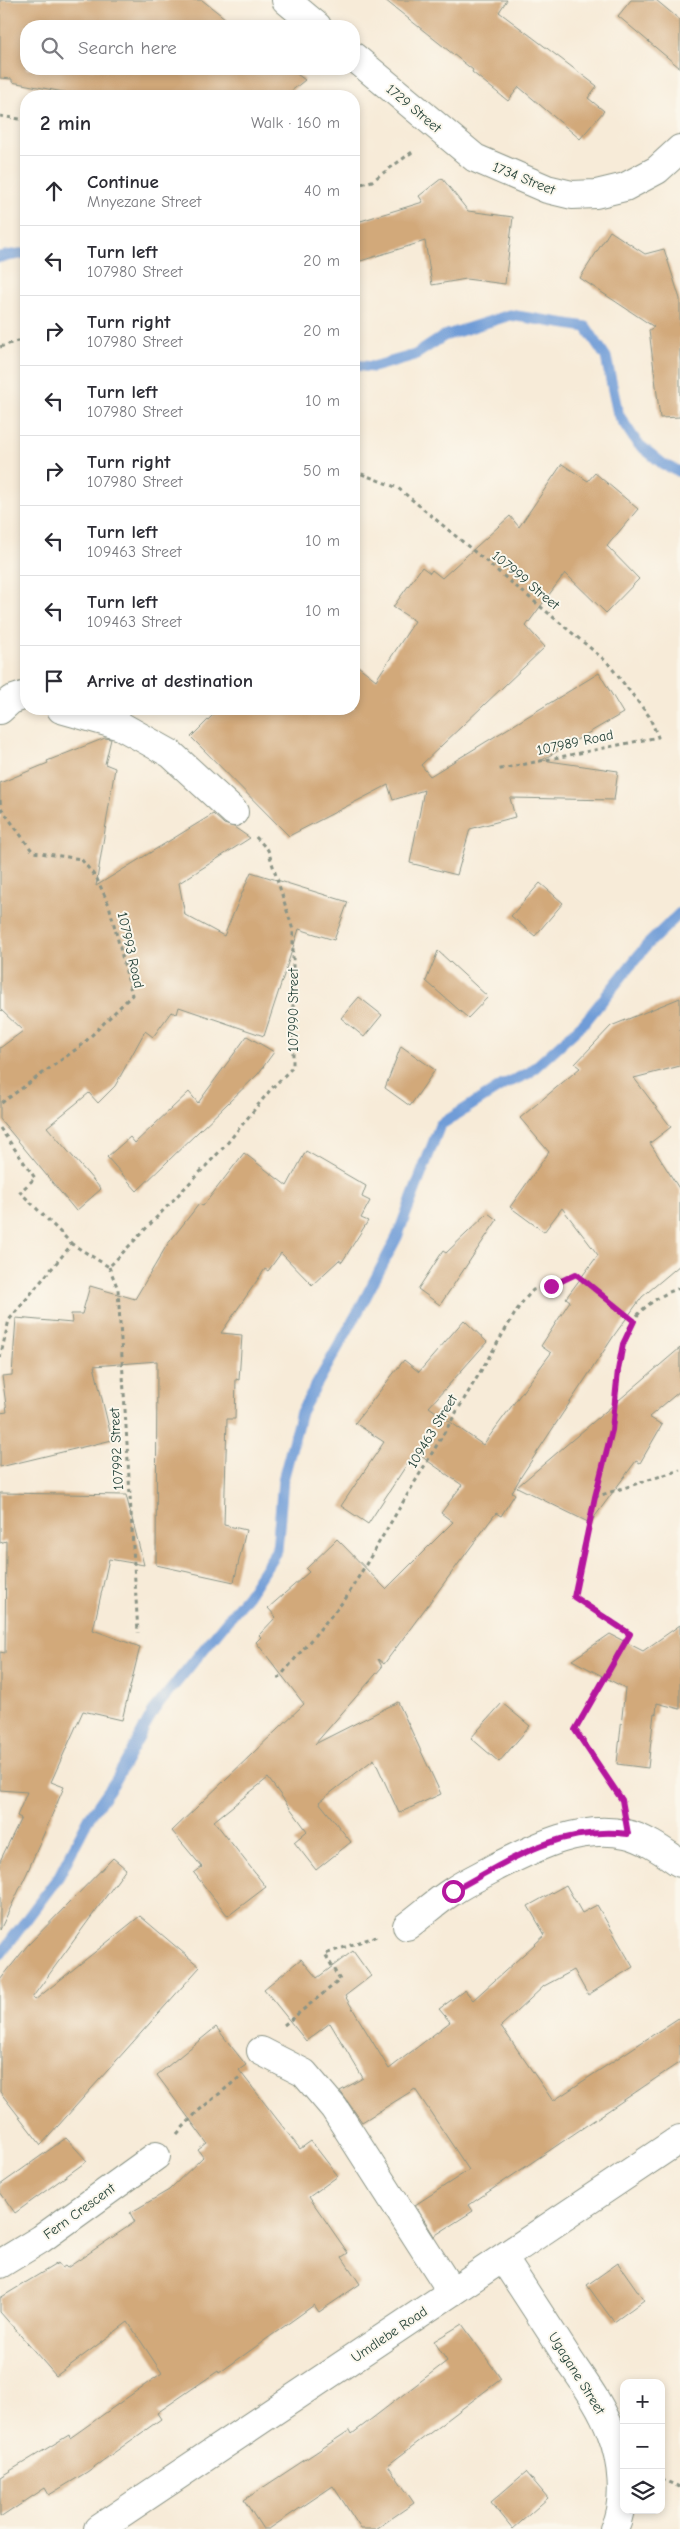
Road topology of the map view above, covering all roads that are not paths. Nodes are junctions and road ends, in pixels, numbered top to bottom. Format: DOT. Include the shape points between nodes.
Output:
graph roads {
  1 [pos="286,0"];
  2 [pos="310,20"];
  3 [pos="360,62"];
  4 [pos="680,149"];
  5 [pos="475,158"];
  6 [pos="20,697"];
  7 [pos="0,710"];
  8 [pos="82,715"];
  9 [pos="234,812"];
  10 [pos="680,1863"];
  11 [pos="408,1926"];
  12 [pos="261,2051"];
  13 [pos="680,2139"];
  14 [pos="156,2156"];
  15 [pos="503,2258"];
  16 [pos="0,2264"];
  17 [pos="452,2292"];
  18 [pos="98,2529"];
  19 [pos="614,2529"];
  1 -- 2 [label="street"];
  3 -- 5 [label="street, 1729 Street"];
  4 -- 5 [label="street, 1734 Street" via="657,170 625,187 596,194 572,195 548,189"];
  6 -- 7 [label="street"];
  8 -- 9 [label="street" via="121,726 172,754"];
  10 -- 11 [label="street" via="628,1834 582,1833 540,1845 453,1891"];
  12 -- 17 [label="street" via="304,2073 314,2082"];
  13 -- 15 [label="street, Umdlebe Road"];
  14 -- 16 [label="street, Fern Crescent" via="41,2239"];
  15 -- 17 [label="street, Umdlebe Road"];
  15 -- 19 [label="street, Ugagane Street" via="596,2402 611,2432 619,2462 621,2487"];
  17 -- 18 [label="street, Umdlebe Road"];
}
